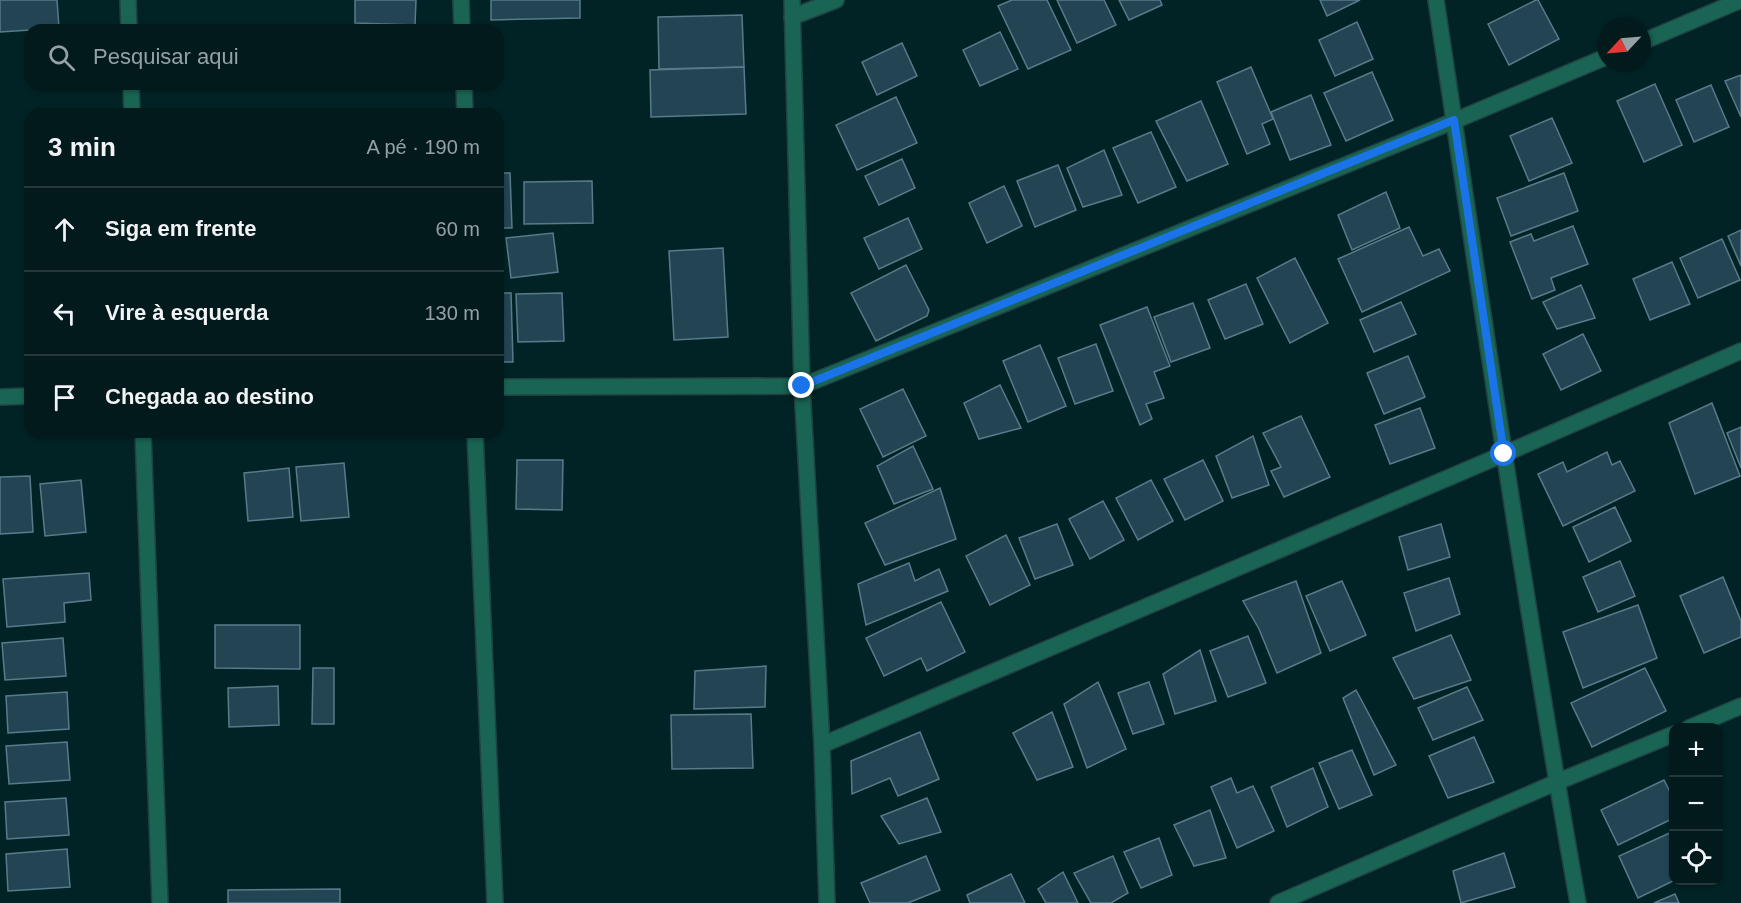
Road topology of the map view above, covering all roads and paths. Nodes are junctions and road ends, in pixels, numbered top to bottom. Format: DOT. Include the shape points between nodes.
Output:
graph roads {
  1 [pos="128,0"];
  2 [pos="462,0"];
  3 [pos="792,0"];
  4 [pos="836,0"];
  5 [pos="1437,0"];
  6 [pos="1741,0"];
  7 [pos="792,17"];
  8 [pos="129,24"];
  9 [pos="462,24"];
  10 [pos="1651,38"];
  11 [pos="1597,61"];
  12 [pos="131,90"];
  13 [pos="464,90"];
  14 [pos="132,108"];
  15 [pos="465,108"];
  16 [pos="1454,120"];
  17 [pos="1741,351"];
  18 [pos="802,386"];
  19 [pos="504,387"];
  20 [pos="24,396"];
  21 [pos="0,397"];
  22 [pos="143,438"];
  23 [pos="476,438"];
  24 [pos="1504,454"];
  25 [pos="1741,706"];
  26 [pos="1701,723"];
  27 [pos="1669,736"];
  28 [pos="822,745"];
  29 [pos="1557,782"];
  30 [pos="160,903"];
  31 [pos="495,903"];
  32 [pos="827,903"];
  33 [pos="1278,903"];
  34 [pos="1578,903"];
  1 -- 8 [label="street"];
  2 -- 9 [label="street"];
  3 -- 7 [label="street"];
  4 -- 7 [label="street"];
  5 -- 16 [label="street"];
  6 -- 10 [label="street"];
  7 -- 18 [label="street"];
  11 -- 16 [label="street"];
  12 -- 14 [label="street"];
  13 -- 15 [label="street"];
  16 -- 18 [label="street"];
  16 -- 24 [label="street"];
  17 -- 24 [label="street"];
  18 -- 19 [label="street"];
  18 -- 28 [label="street"];
  20 -- 21 [label="street"];
  22 -- 30 [label="street"];
  23 -- 31 [label="street"];
  24 -- 28 [label="street"];
  24 -- 29 [label="street"];
  25 -- 26 [label="street"];
  27 -- 29 [label="street"];
  28 -- 32 [label="street"];
  29 -- 33 [label="street"];
  29 -- 34 [label="street"];
}
